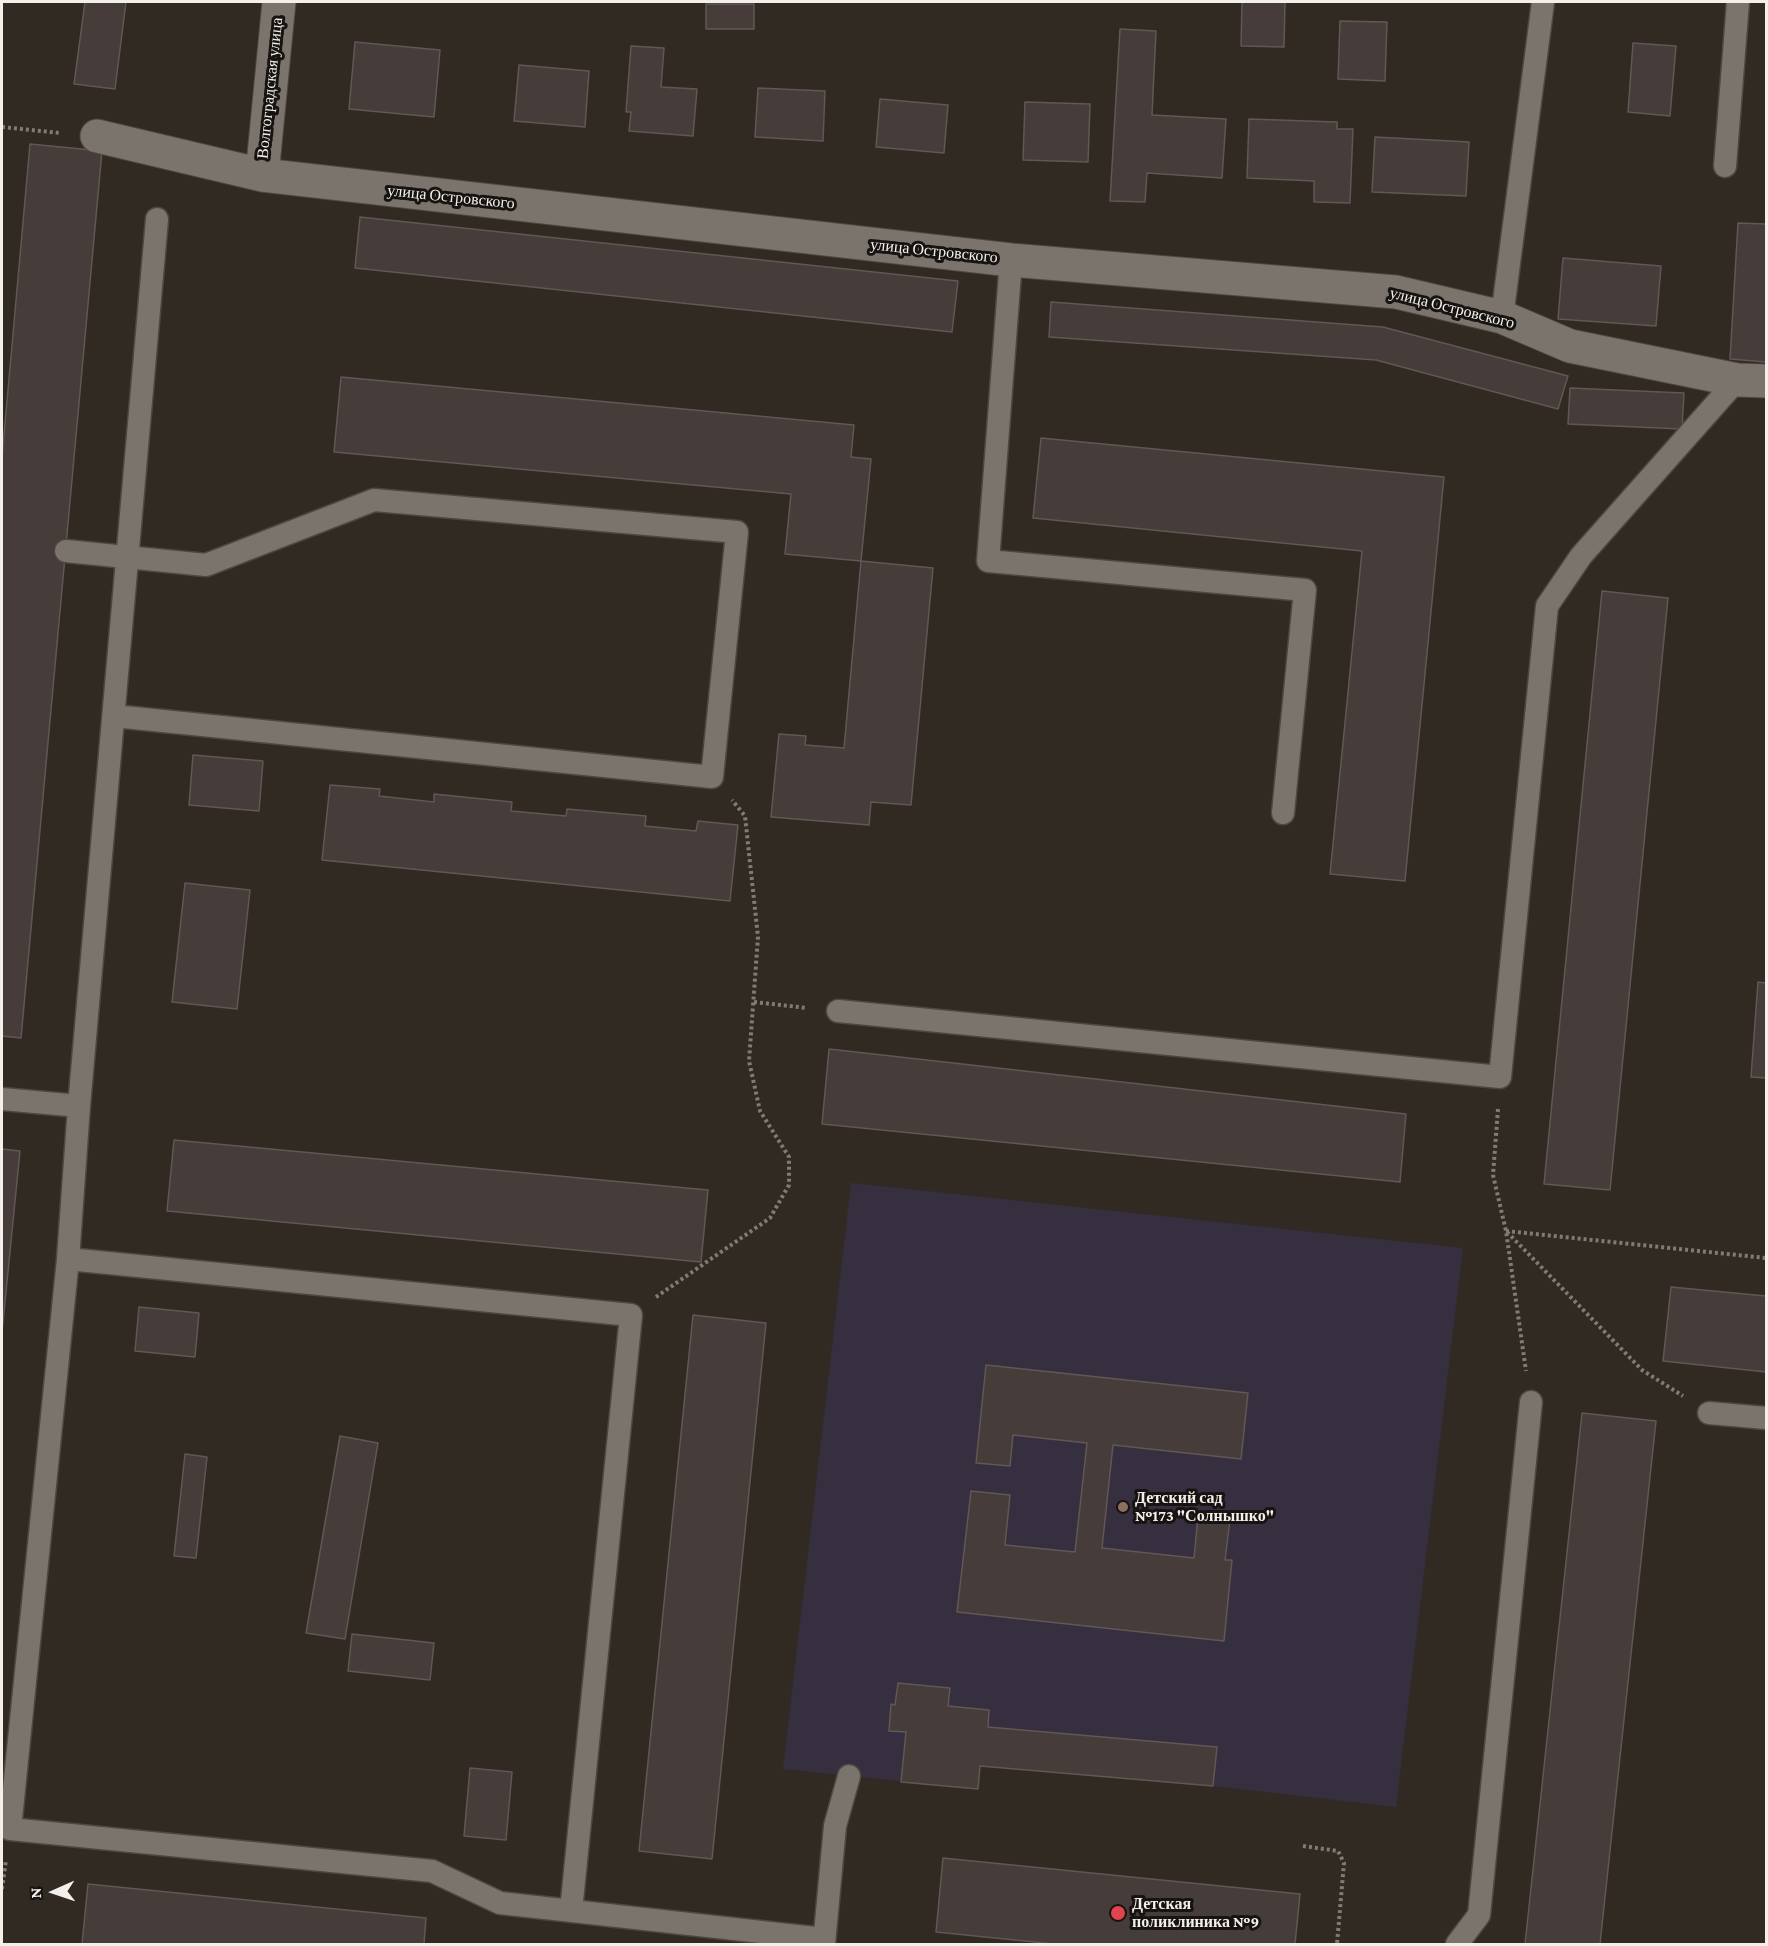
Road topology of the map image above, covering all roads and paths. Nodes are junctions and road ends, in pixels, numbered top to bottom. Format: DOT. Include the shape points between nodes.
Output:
graph roads {
  1 [pos="279,2"];
  2 [pos="1543,2"];
  3 [pos="1738,2"];
  4 [pos="2,127"];
  5 [pos="97,136"];
  6 [pos="1725,166"];
  7 [pos="262,175"];
  8 [pos="157,219"];
  9 [pos="1011,260"];
  10 [pos="1502,317"];
  11 [pos="1752,381"];
  12 [pos="66,551"];
  13 [pos="128,557"];
  14 [pos="114,716"];
  15 [pos="712,777"];
  16 [pos="1282,813"];
  17 [pos="754,1002"];
  18 [pos="838,1011"];
  19 [pos="1500,1077"];
  20 [pos="2,1099"];
  21 [pos="79,1106"];
  22 [pos="1506,1231"];
  23 [pos="68,1258"];
  24 [pos="1767,1258"];
  25 [pos="630,1314"];
  26 [pos="1531,1402"];
  27 [pos="1709,1413"];
  28 [pos="1767,1418"];
  29 [pos="849,1776"];
  30 [pos="1303,1846"];
  31 [pos="571,1911"];
  32 [pos="824,1942"];
  33 [pos="1337,1944"];
  34 [pos="1457,1944"];
  1 -- 7 [label="street, Волгоградская улица"];
  2 -- 10 [label="lane"];
  3 -- 6 [label="lane"];
  4 -- 5 [label="path"];
  5 -- 7 [label="street, улица Островского"];
  7 -- 9 [label="street, улица Островского"];
  8 -- 13 [label="lane"];
  9 -- 10 [label="street, улица Островского" via="1396,292"];
  9 -- 16 [label="lane" via="988,561 1305,590"];
  10 -- 11 [label="street, улица Островского" via="1570,346"];
  11 -- 19 [label="lane" via="1581,556 1547,606"];
  12 -- 13 [label="lane"];
  13 -- 14 [label="lane"];
  13 -- 15 [label="lane" via="206,565 374,500 737,532"];
  14 -- 15 [label="lane"];
  14 -- 21 [label="lane"];
  15 -- 17 [label="path" via="745,816 758,937"];
  17 -- 18 [label="path"];
  17 -- 25 [label="path" via="749,1062 760,1111 789,1157 789,1185 770,1218"];
  18 -- 19 [label="lane"];
  19 -- 22 [label="path" via="1493,1175"];
  20 -- 21 [label="lane"];
  21 -- 23 [label="lane"];
  22 -- 24 [label="path"];
  22 -- 26 [label="path"];
  22 -- 27 [label="path" via="1642,1370"];
  23 -- 25 [label="lane"];
  23 -- 31 [label="lane" via="10,1829 432,1871 500,1903"];
  25 -- 31 [label="lane"];
  26 -- 34 [label="lane" via="1479,1915"];
  27 -- 28 [label="lane"];
  29 -- 32 [label="lane" via="835,1826"];
  30 -- 33 [label="path" via="1338,1851 1344,1863"];
  31 -- 32 [label="lane"];
}
